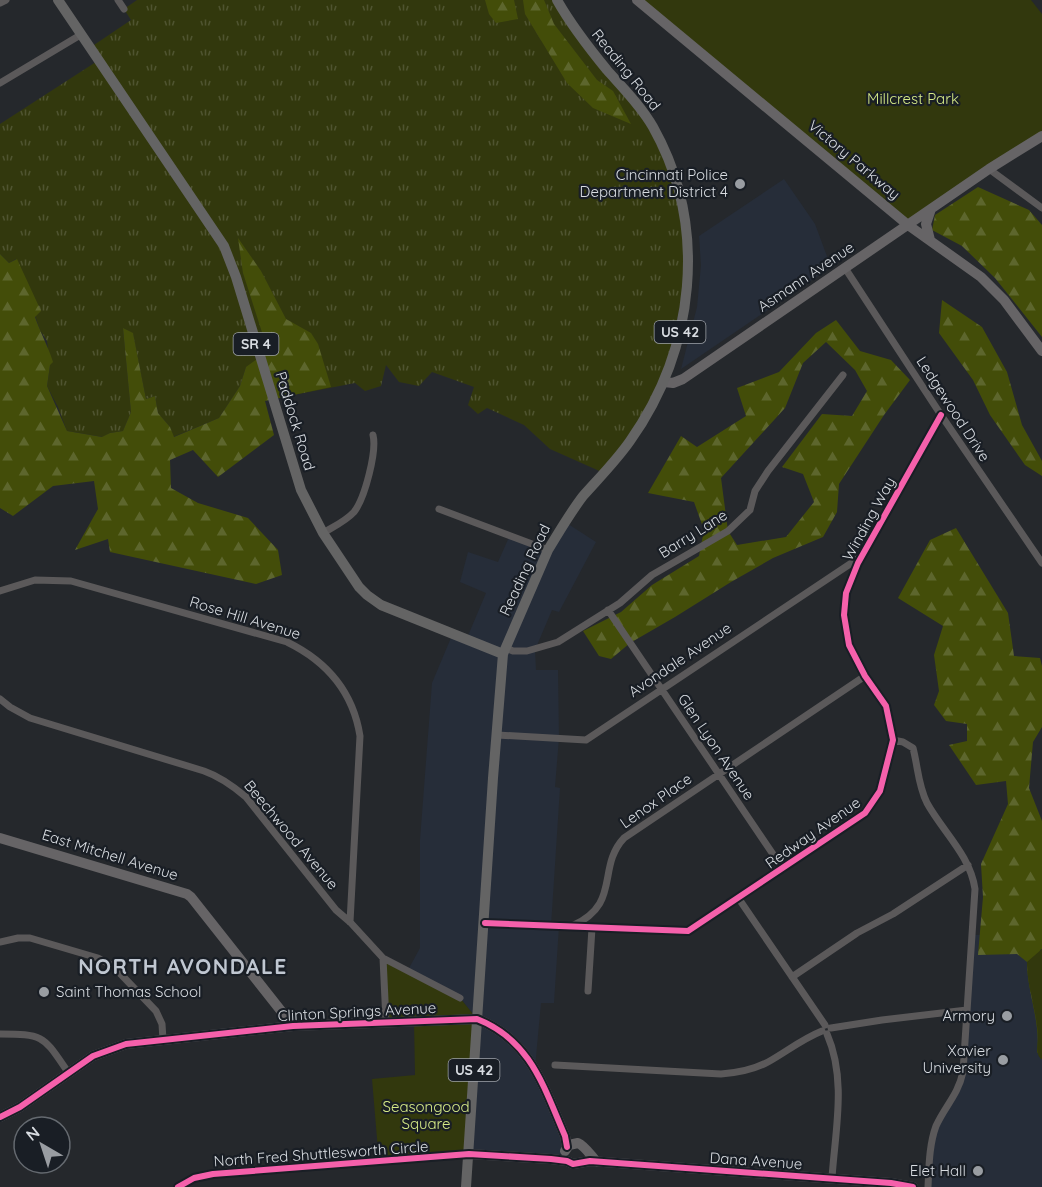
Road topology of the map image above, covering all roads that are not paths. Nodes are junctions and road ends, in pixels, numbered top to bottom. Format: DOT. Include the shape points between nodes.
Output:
graph roads {
  1 [pos="6,0"];
  2 [pos="58,0"];
  3 [pos="118,0"];
  4 [pos="557,0"];
  5 [pos="637,0"];
  6 [pos="0,3"];
  7 [pos="124,9"];
  8 [pos="82,34"];
  9 [pos="0,83"];
  10 [pos="1042,136"];
  11 [pos="989,169"];
  12 [pos="1042,208"];
  13 [pos="931,209"];
  14 [pos="908,225"];
  15 [pos="930,240"];
  16 [pos="845,268"];
  17 [pos="1042,351"];
  18 [pos="843,375"];
  19 [pos="664,382"];
  20 [pos="941,415"];
  21 [pos="373,435"];
  22 [pos="439,509"];
  23 [pos="323,533"];
  24 [pos="548,550"];
  25 [pos="864,554"];
  26 [pos="1042,563"];
  27 [pos="0,591"];
  28 [pos="608,610"];
  29 [pos="504,651"];
  30 [pos="865,676"];
  31 [pos="661,690"];
  32 [pos="0,699"];
  33 [pos="497,735"];
  34 [pos="893,740"];
  35 [pos="718,774"];
  36 [pos="0,838"];
  37 [pos="968,865"];
  38 [pos="783,869"];
  39 [pos="739,899"];
  40 [pos="350,922"];
  41 [pos="484,923"];
  42 [pos="570,927"];
  43 [pos="592,928"];
  44 [pos="0,942"];
  45 [pos="383,958"];
  46 [pos="792,977"];
  47 [pos="588,991"];
  48 [pos="460,998"];
  49 [pos="967,1010"];
  50 [pos="477,1019"];
  51 [pos="386,1021"];
  52 [pos="293,1026"];
  53 [pos="826,1030"];
  54 [pos="0,1034"];
  55 [pos="164,1040"];
  56 [pos="555,1065"];
  57 [pos="68,1072"];
  58 [pos="0,1117"];
  59 [pos="568,1148"];
  60 [pos="469,1154"];
  61 [pos="585,1157"];
  62 [pos="832,1178"];
  63 [pos="178,1187"];
  64 [pos="466,1187"];
  65 [pos="913,1187"];
  66 [pos="928,1187"];
  1 -- 6 [label="street"];
  2 -- 8 [label="main road, Paddock Road / SR 4"];
  3 -- 7 [label="street"];
  4 -- 19 [label="main road, Reading Road / US 42" via="578,34 652,126 680,197 688,248 687,293"];
  5 -- 14 [label="street, Victory Parkway"];
  8 -- 9 [label="street"];
  8 -- 23 [label="main road, Paddock Road / SR 4" via="224,246 301,490"];
  10 -- 11 [label="street, Asmann Avenue"];
  11 -- 12 [label="street"];
  11 -- 13 [label="street, Asmann Avenue"];
  13 -- 14 [label="street, Asmann Avenue"];
  13 -- 15 [label="street" via="926,224"];
  14 -- 15 [label="street, Victory Parkway"];
  14 -- 16 [label="street, Asmann Avenue"];
  15 -- 17 [label="street, Victory Parkway" via="993,288"];
  16 -- 19 [label="street, Asmann Avenue" via="682,379"];
  16 -- 20 [label="street, Ledgewood Drive"];
  18 -- 28 [label="street, Barry Lane" via="768,471 755,491 750,510 741,520 652,575"];
  19 -- 24 [label="main road, Reading Road / US 42" via="630,441 582,498"];
  20 -- 25 [label="street, Winding Way"];
  20 -- 26 [label="street, Ledgewood Drive"];
  21 -- 23 [label="street" via="369,472 360,501 347,518"];
  22 -- 24 [label="street"];
  23 -- 29 [label="main road, Paddock Road / SR 4" via="359,588 374,601"];
  24 -- 29 [label="main road, Reading Road / US 42"];
  25 -- 30 [label="street, Winding Way" via="849,583 844,615 850,650"];
  25 -- 31 [label="street, Avondale Avenue"];
  27 -- 40 [label="street, Rose Hill Avenue" via="35,579 71,581 287,642 325,667 349,700 360,736"];
  28 -- 29 [label="street, Barry Lane" via="548,646"];
  28 -- 31 [label="street, Glen Lyon Avenue"];
  29 -- 33 [label="main road, Reading Road / US 42"];
  30 -- 34 [label="street, Winding Way" via="886,706"];
  30 -- 35 [label="street, Lenox Place"];
  31 -- 33 [label="street, Avondale Avenue" via="586,740"];
  31 -- 35 [label="street, Glen Lyon Avenue"];
  32 -- 40 [label="street, Beechwood Avenue" via="30,718 225,780 246,798 336,910"];
  33 -- 41 [label="main road, Reading Road / US 42"];
  34 -- 37 [label="street" via="913,748 926,800"];
  34 -- 38 [label="street, Redway Avenue" via="884,781 872,805"];
  35 -- 38 [label="street, Glen Lyon Avenue"];
  35 -- 42 [label="street, Lenox Place" via="624,838 611,859 607,889 599,905"];
  36 -- 52 [label="street, East Mitchell Avenue" via="187,894"];
  37 -- 46 [label="street"];
  37 -- 49 [label="street" via="975,902"];
  38 -- 39 [label="street, Redway Avenue"];
  39 -- 43 [label="street, Redway Avenue" via="688,931"];
  39 -- 46 [label="street"];
  40 -- 45 [label="street, Beechwood Avenue"];
  41 -- 42 [label="street"];
  41 -- 50 [label="main road, Reading Road / US 42"];
  42 -- 43 [label="street, Redway Avenue"];
  43 -- 47 [label="street"];
  44 -- 55 [label="street" via="30,938 106,961 156,1011"];
  45 -- 48 [label="street"];
  45 -- 51 [label="street"];
  46 -- 53 [label="street"];
  49 -- 53 [label="street"];
  49 -- 66 [label="street" via="960,1084 935,1129"];
  50 -- 51 [label="street, Clinton Springs Avenue"];
  50 -- 59 [label="street, Clinton Springs Avenue" via="500,1030 519,1046 535,1068"];
  50 -- 60 [label="main road, Reading Road / US 42"];
  51 -- 52 [label="street, Clinton Springs Avenue"];
  52 -- 55 [label="street, Clinton Springs Avenue"];
  53 -- 56 [label="street" via="796,1043 766,1063 735,1073"];
  53 -- 62 [label="street" via="835,1055 838,1082"];
  54 -- 57 [label="street" via="43,1038"];
  55 -- 57 [label="street, Clinton Springs Avenue" via="115,1047"];
  57 -- 58 [label="street, Clinton Springs Avenue"];
  59 -- 60 [label="street" via="550,1159"];
  59 -- 61 [label="street" via="583,1146"];
  59 -- 61 [label="street, Dana Avenue" via="577,1164"];
  60 -- 63 [label="street, North Fred Shuttlesworth Circle" via="213,1174"];
  60 -- 64 [label="main road, Reading Road / US 42"];
  61 -- 62 [label="street, Dana Avenue" via="597,1162"];
  62 -- 65 [label="street, Dana Avenue"];
}
